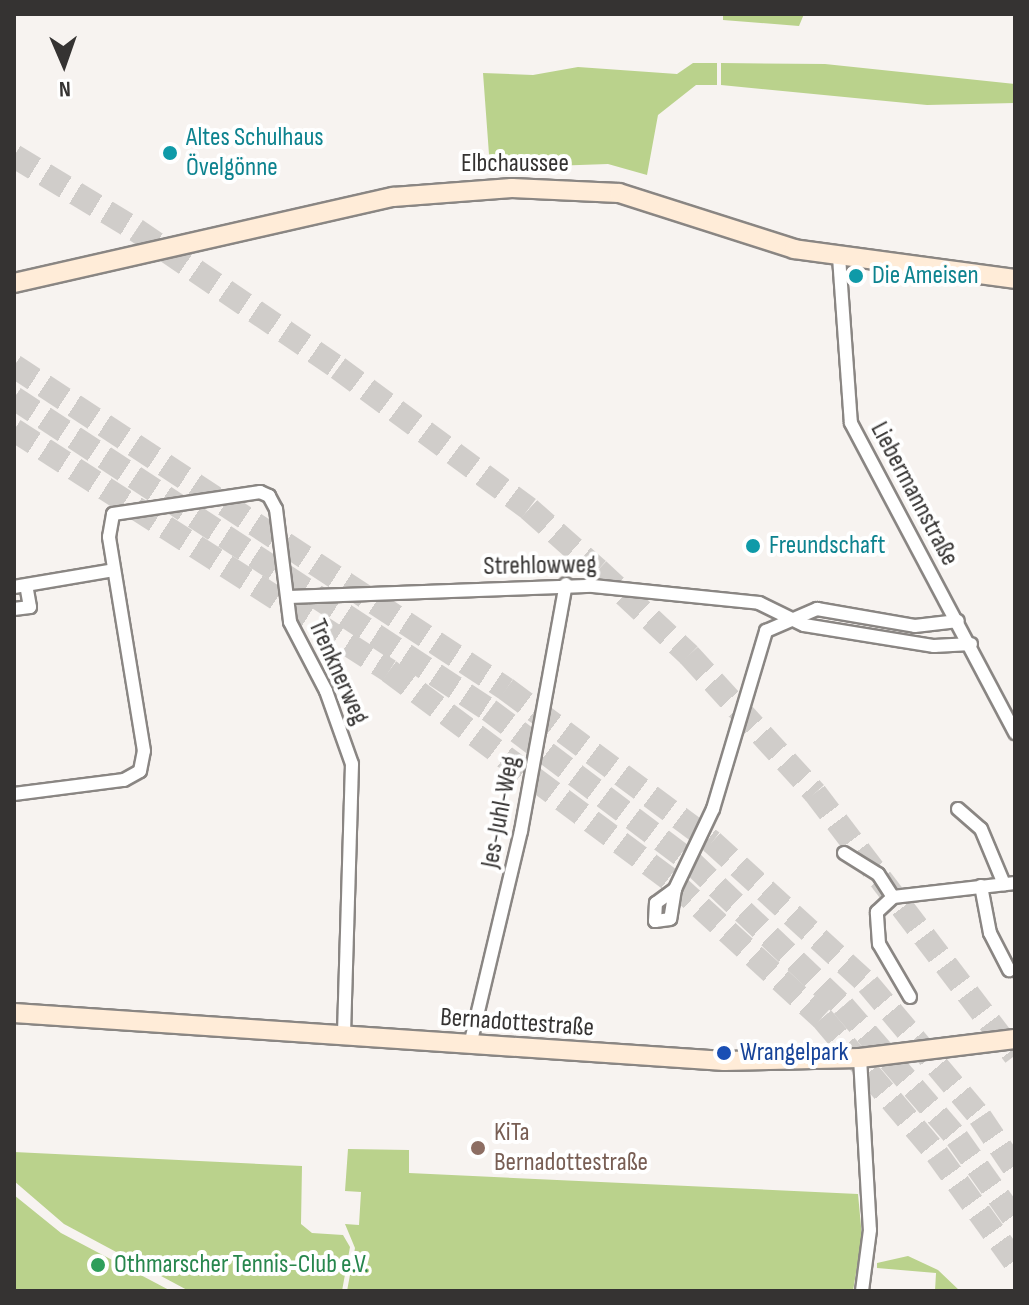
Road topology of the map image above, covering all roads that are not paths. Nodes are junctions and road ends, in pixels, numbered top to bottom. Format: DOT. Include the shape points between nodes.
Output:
graph roads {
  1 [pos="839,257"];
  2 [pos="1015,279"];
  3 [pos="14,283"];
  4 [pos="114,570"];
  5 [pos="566,584"];
  6 [pos="20,586"];
  7 [pos="289,597"];
  8 [pos="14,609"];
  9 [pos="789,616"];
  10 [pos="958,621"];
  11 [pos="971,644"];
  12 [pos="1015,733"];
  13 [pos="14,794"];
  14 [pos="958,809"];
  15 [pos="844,853"];
  16 [pos="1010,883"];
  17 [pos="981,886"];
  18 [pos="675,889"];
  19 [pos="893,897"];
  20 [pos="1009,970"];
  21 [pos="910,997"];
  22 [pos="14,1013"];
  23 [pos="344,1037"];
  24 [pos="1015,1039"];
  25 [pos="470,1045"];
  26 [pos="860,1058"];
  27 [pos="862,1291"];
  1 -- 2 [label="main road, Elbchaussee"];
  1 -- 3 [label="main road, Elbchaussee" via="775,244 619,193 491,188 393,197"];
  1 -- 10 [label="street, Liebermannstraße" via="851,423"];
  4 -- 6 [label="street"];
  4 -- 7 [label="street, Trenknerweg" via="109,522 119,510 260,492 276,509"];
  4 -- 13 [label="street, Trenknerweg" via="144,751 140,771 124,780"];
  5 -- 7 [label="street, Strehlowweg"];
  5 -- 9 [label="street, Strehlowweg" via="759,603"];
  5 -- 25 [label="street, Jes-Juhl-Weg" via="521,831"];
  6 -- 8 [label="street" via="30,607"];
  7 -- 23 [label="street, Trenknerweg" via="298,644 326,691 352,764"];
  9 -- 10 [label="street, Strehlowweg" via="817,609 915,626"];
  9 -- 11 [label="street, Strehlowweg" via="804,625 934,646"];
  9 -- 18 [label="street" via="759,642 713,809"];
  10 -- 11 [label="street, Liebermannstraße"];
  11 -- 12 [label="street, Liebermannstraße"];
  14 -- 16 [label="street" via="981,829"];
  15 -- 19 [label="street" via="878,874"];
  16 -- 17 [label="street"];
  17 -- 19 [label="street"];
  17 -- 20 [label="street" via="990,933"];
  19 -- 21 [label="street" via="877,912 875,930"];
  22 -- 23 [label="main road, Bernadottestraße"];
  23 -- 25 [label="main road, Bernadottestraße"];
  24 -- 26 [label="main road, Bernadottestraße"];
  25 -- 26 [label="main road, Bernadottestraße" via="724,1061"];
  26 -- 27 [label="street" via="870,1230"];
}
